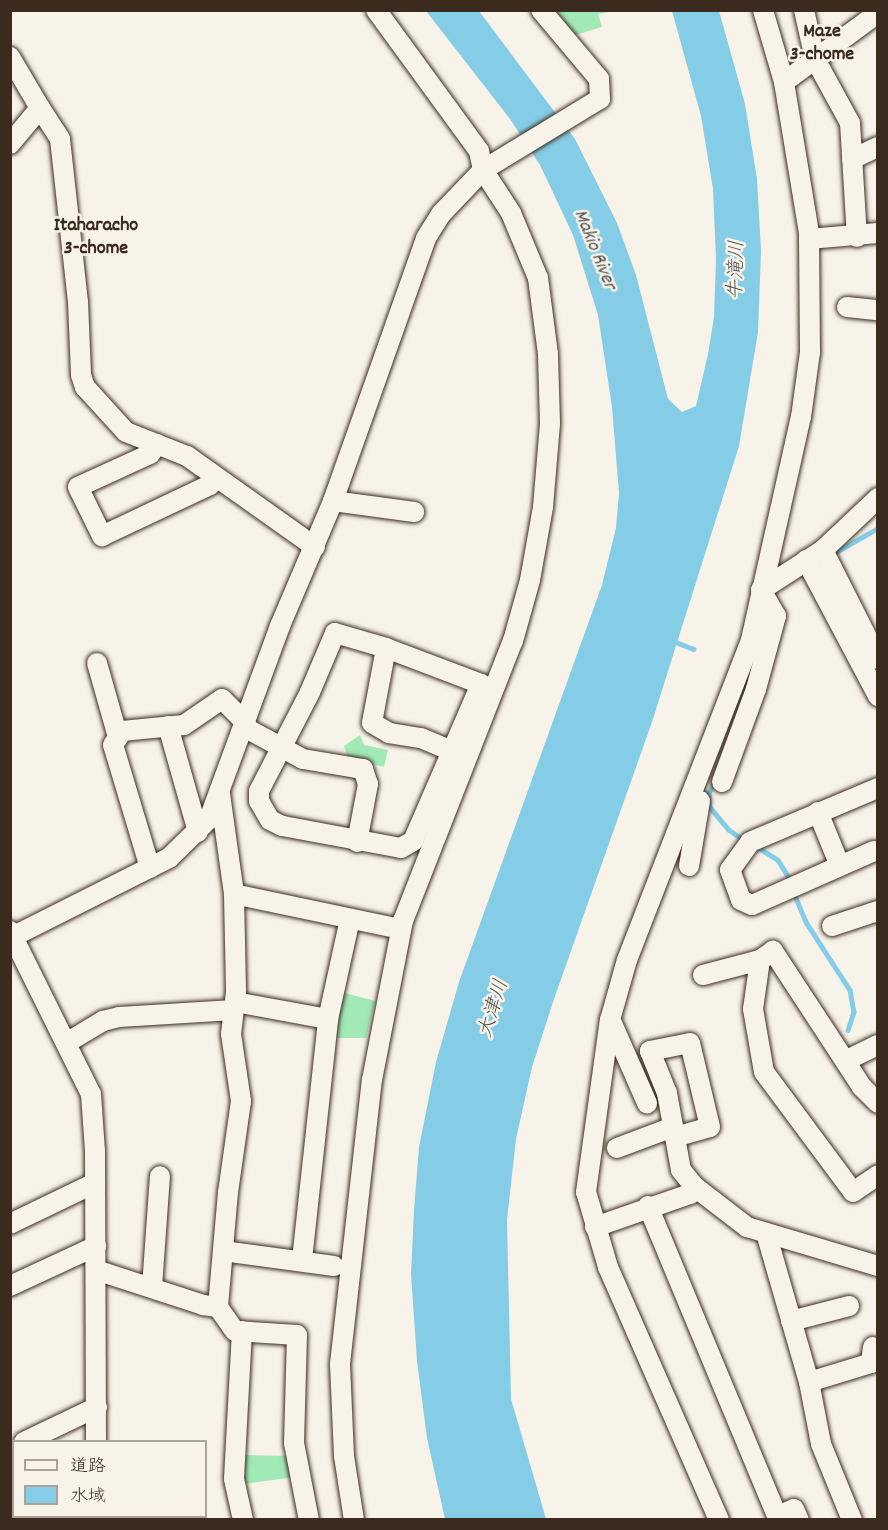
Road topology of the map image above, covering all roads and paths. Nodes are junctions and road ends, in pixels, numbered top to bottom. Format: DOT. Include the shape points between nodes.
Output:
graph roads {
  1 [pos="376,10"];
  2 [pos="541,10"];
  3 [pos="763,10"];
  4 [pos="804,10"];
  5 [pos="874,13"];
  6 [pos="10,57"];
  7 [pos="815,59"];
  8 [pos="784,82"];
  9 [pos="40,108"];
  10 [pos="10,144"];
  11 [pos="877,149"];
  12 [pos="852,159"];
  13 [pos="489,167"];
  14 [pos="878,233"];
  15 [pos="857,237"];
  16 [pos="809,240"];
  17 [pos="848,307"];
  18 [pos="878,310"];
  19 [pos="157,444"];
  20 [pos="216,477"];
  21 [pos="878,498"];
  22 [pos="333,501"];
  23 [pos="414,512"];
  24 [pos="315,547"];
  25 [pos="815,555"];
  26 [pos="761,590"];
  27 [pos="839,602"];
  28 [pos="386,648"];
  29 [pos="878,659"];
  30 [pos="97,663"];
  31 [pos="878,696"];
  32 [pos="245,725"];
  33 [pos="168,726"];
  34 [pos="118,737"];
  35 [pos="710,745"];
  36 [pos="282,748"];
  37 [pos="454,752"];
  38 [pos="722,782"];
  39 [pos="878,788"];
  40 [pos="220,794"];
  41 [pos="818,812"];
  42 [pos="198,832"];
  43 [pos="357,842"];
  44 [pos="874,851"];
  45 [pos="689,866"];
  46 [pos="840,866"];
  47 [pos="150,868"];
  48 [pos="234,894"];
  49 [pos="878,911"];
  50 [pos="350,919"];
  51 [pos="832,926"];
  52 [pos="392,927"];
  53 [pos="11,935"];
  54 [pos="760,960"];
  55 [pos="703,975"];
  56 [pos="234,1006"];
  57 [pos="328,1019"];
  58 [pos="610,1020"];
  59 [pos="68,1042"];
  60 [pos="878,1045"];
  61 [pos="847,1060"];
  62 [pos="878,1102"];
  63 [pos="647,1103"];
  64 [pos="617,1148"];
  65 [pos="878,1175"];
  66 [pos="160,1176"];
  67 [pos="95,1183"];
  68 [pos="695,1187"];
  69 [pos="648,1206"];
  70 [pos="10,1224"];
  71 [pos="595,1227"];
  72 [pos="766,1233"];
  73 [pos="96,1246"];
  74 [pos="223,1251"];
  75 [pos="302,1260"];
  76 [pos="334,1266"];
  77 [pos="878,1266"];
  78 [pos="96,1270"];
  79 [pos="10,1286"];
  80 [pos="152,1287"];
  81 [pos="849,1306"];
  82 [pos="218,1307"];
  83 [pos="791,1321"];
  84 [pos="242,1331"];
  85 [pos="873,1347"];
  86 [pos="809,1382"];
  87 [pos="97,1407"];
  88 [pos="28,1440"];
  89 [pos="96,1440"];
  90 [pos="243,1520"];
  91 [pos="309,1520"];
  92 [pos="354,1520"];
  93 [pos="719,1520"];
  94 [pos="799,1520"];
  95 [pos="852,1520"];
  1 -- 13 [label="street"];
  2 -- 13 [label="street" via="599,79 600,99"];
  3 -- 8 [label="street"];
  4 -- 7 [label="street"];
  5 -- 7 [label="street"];
  6 -- 9 [label="street"];
  7 -- 8 [label="street"];
  7 -- 12 [label="street" via="850,123"];
  8 -- 16 [label="street"];
  9 -- 10 [label="street"];
  9 -- 19 [label="street" via="60,139 85,387 126,432"];
  11 -- 12 [label="street"];
  12 -- 15 [label="street"];
  13 -- 22 [label="street" via="441,214 426,238"];
  13 -- 92 [label="street" via="538,278 548,354 550,423 543,507 530,580 513,641 403,921 372,1080 340,1364 344,1456"];
  14 -- 15 [label="street"];
  15 -- 16 [label="street"];
  16 -- 26 [label="street" via="810,352 806,384"];
  17 -- 18 [label="street"];
  19 -- 20 [label="street" via="187,456"];
  19 -- 20 [label="street" via="150,454 78,487 102,536 210,485"];
  20 -- 24 [label="street"];
  21 -- 25 [label="street"];
  22 -- 23 [label="street"];
  22 -- 24 [label="street"];
  24 -- 32 [label="street" via="280,626"];
  25 -- 26 [label="street"];
  25 -- 27 [label="street"];
  26 -- 35 [label="street" via="751,640"];
  26 -- 38 [label="street" via="776,615 756,689"];
  27 -- 29 [label="street"];
  27 -- 31 [label="street"];
  28 -- 36 [label="street" via="335,633"];
  28 -- 37 [label="street" via="372,723 389,733 421,738"];
  28 -- 37 [label="street" via="481,684"];
  30 -- 34 [label="street"];
  32 -- 33 [label="street" via="222,699 184,725"];
  32 -- 36 [label="street"];
  32 -- 40 [label="street"];
  33 -- 34 [label="street" via="122,731"];
  33 -- 42 [label="street"];
  34 -- 47 [label="street" via="113,745"];
  35 -- 45 [label="street" via="711,767 691,840"];
  35 -- 58 [label="street" via="627,960"];
  36 -- 43 [label="street" via="303,759 347,764 368,774"];
  36 -- 43 [label="street" via="259,791 263,812 282,826"];
  37 -- 43 [label="street" via="412,841 401,848"];
  39 -- 41 [label="street"];
  40 -- 42 [label="street" via="209,819"];
  40 -- 48 [label="street"];
  41 -- 46 [label="street"];
  41 -- 46 [label="street" via="750,842 730,870 741,900 752,905"];
  42 -- 47 [label="street" via="169,858"];
  44 -- 46 [label="street"];
  47 -- 53 [label="street"];
  48 -- 50 [label="street"];
  48 -- 56 [label="street"];
  49 -- 51 [label="street"];
  50 -- 52 [label="street"];
  50 -- 57 [label="street"];
  53 -- 59 [label="street"];
  54 -- 55 [label="street"];
  54 -- 61 [label="street" via="772,951"];
  54 -- 65 [label="street" via="753,1009 764,1072 853,1192"];
  56 -- 57 [label="street"];
  56 -- 59 [label="street" via="119,1017 103,1021"];
  56 -- 74 [label="street" via="231,1034 241,1101"];
  57 -- 75 [label="street"];
  58 -- 63 [label="street"];
  58 -- 71 [label="street" via="586,1192"];
  59 -- 67 [label="street" via="91,1094"];
  60 -- 61 [label="street"];
  61 -- 62 [label="street" via="862,1087"];
  64 -- 68 [label="street" via="674,1132 681,1170"];
  66 -- 80 [label="street"];
  67 -- 70 [label="street"];
  67 -- 73 [label="street"];
  68 -- 69 [label="street" via="690,1194"];
  68 -- 72 [label="street" via="747,1227"];
  69 -- 71 [label="street"];
  69 -- 94 [label="street" via="777,1516 794,1509"];
  71 -- 93 [label="street" via="608,1267"];
  72 -- 77 [label="street" via="799,1239 842,1257"];
  72 -- 83 [label="street"];
  73 -- 78 [label="street"];
  73 -- 79 [label="street"];
  74 -- 75 [label="street"];
  74 -- 82 [label="street"];
  75 -- 76 [label="street"];
  78 -- 80 [label="street"];
  78 -- 87 [label="street"];
  80 -- 82 [label="street"];
  81 -- 83 [label="street"];
  82 -- 84 [label="street" via="235,1331"];
  83 -- 86 [label="street"];
  84 -- 90 [label="street" via="234,1479"];
  84 -- 91 [label="street" via="297,1335 294,1443"];
  85 -- 86 [label="street" via="871,1363"];
  86 -- 95 [label="street" via="821,1444"];
  87 -- 88 [label="street"];
  87 -- 89 [label="street"];
}
